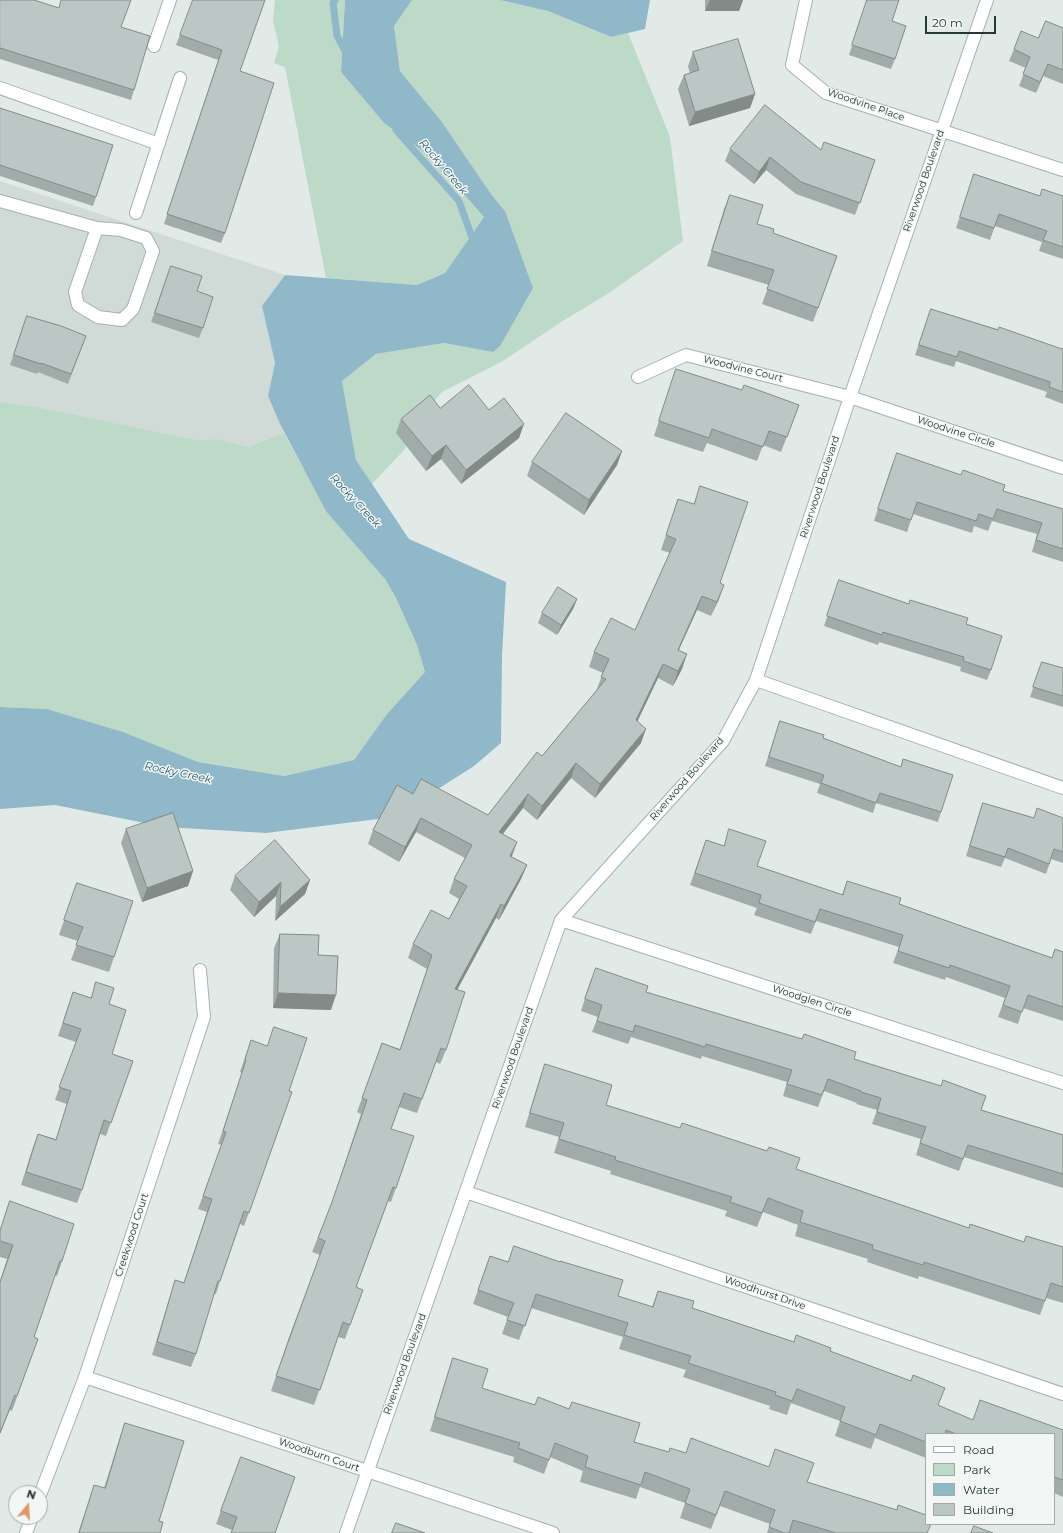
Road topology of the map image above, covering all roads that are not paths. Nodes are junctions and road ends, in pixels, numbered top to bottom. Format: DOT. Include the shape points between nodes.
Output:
graph roads {
  1 [pos="170,0"];
  2 [pos="806,0"];
  3 [pos="988,0"];
  4 [pos="154,46"];
  5 [pos="180,78"];
  6 [pos="0,88"];
  7 [pos="942,130"];
  8 [pos="159,144"];
  9 [pos="1063,170"];
  10 [pos="0,201"];
  11 [pos="136,213"];
  12 [pos="97,228"];
  13 [pos="638,377"];
  14 [pos="850,397"];
  15 [pos="1063,468"];
  16 [pos="756,680"];
  17 [pos="1063,788"];
  18 [pos="561,920"];
  19 [pos="200,970"];
  20 [pos="1063,1083"];
  21 [pos="466,1192"];
  22 [pos="85,1376"];
  23 [pos="1063,1394"];
  24 [pos="367,1471"];
  25 [pos="44,1485"];
  26 [pos="346,1533"];
  27 [pos="553,1533"];
  1 -- 4 [label="street"];
  2 -- 7 [label="street, Woodvine Place" via="792,65 826,93"];
  3 -- 7 [label="street, Riverwood Boulevard"];
  5 -- 8 [label="street"];
  6 -- 8 [label="street"];
  7 -- 9 [label="street"];
  7 -- 14 [label="street, Riverwood Boulevard"];
  8 -- 11 [label="street"];
  10 -- 12 [label="street"];
  12 -- 12 [label="street" via="75,292 78,305 98,317 122,320 133,309 153,251 146,238 121,230"];
  13 -- 14 [label="street, Woodvine Court" via="686,355"];
  14 -- 15 [label="street, Woodvine Circle"];
  14 -- 16 [label="street, Riverwood Boulevard"];
  16 -- 17 [label="street"];
  16 -- 18 [label="street, Riverwood Boulevard" via="723,741"];
  18 -- 20 [label="street, Woodglen Circle"];
  18 -- 21 [label="street, Riverwood Boulevard"];
  19 -- 22 [label="street, Creekwood Court" via="204,1017"];
  21 -- 23 [label="street, Woodhurst Drive"];
  21 -- 24 [label="street, Riverwood Boulevard"];
  22 -- 24 [label="street, Woodburn Court"];
  22 -- 25 [label="street, Creekwood Court"];
  24 -- 26 [label="street, Riverwood Boulevard"];
  24 -- 27 [label="street, Woodburn Court"];
}
